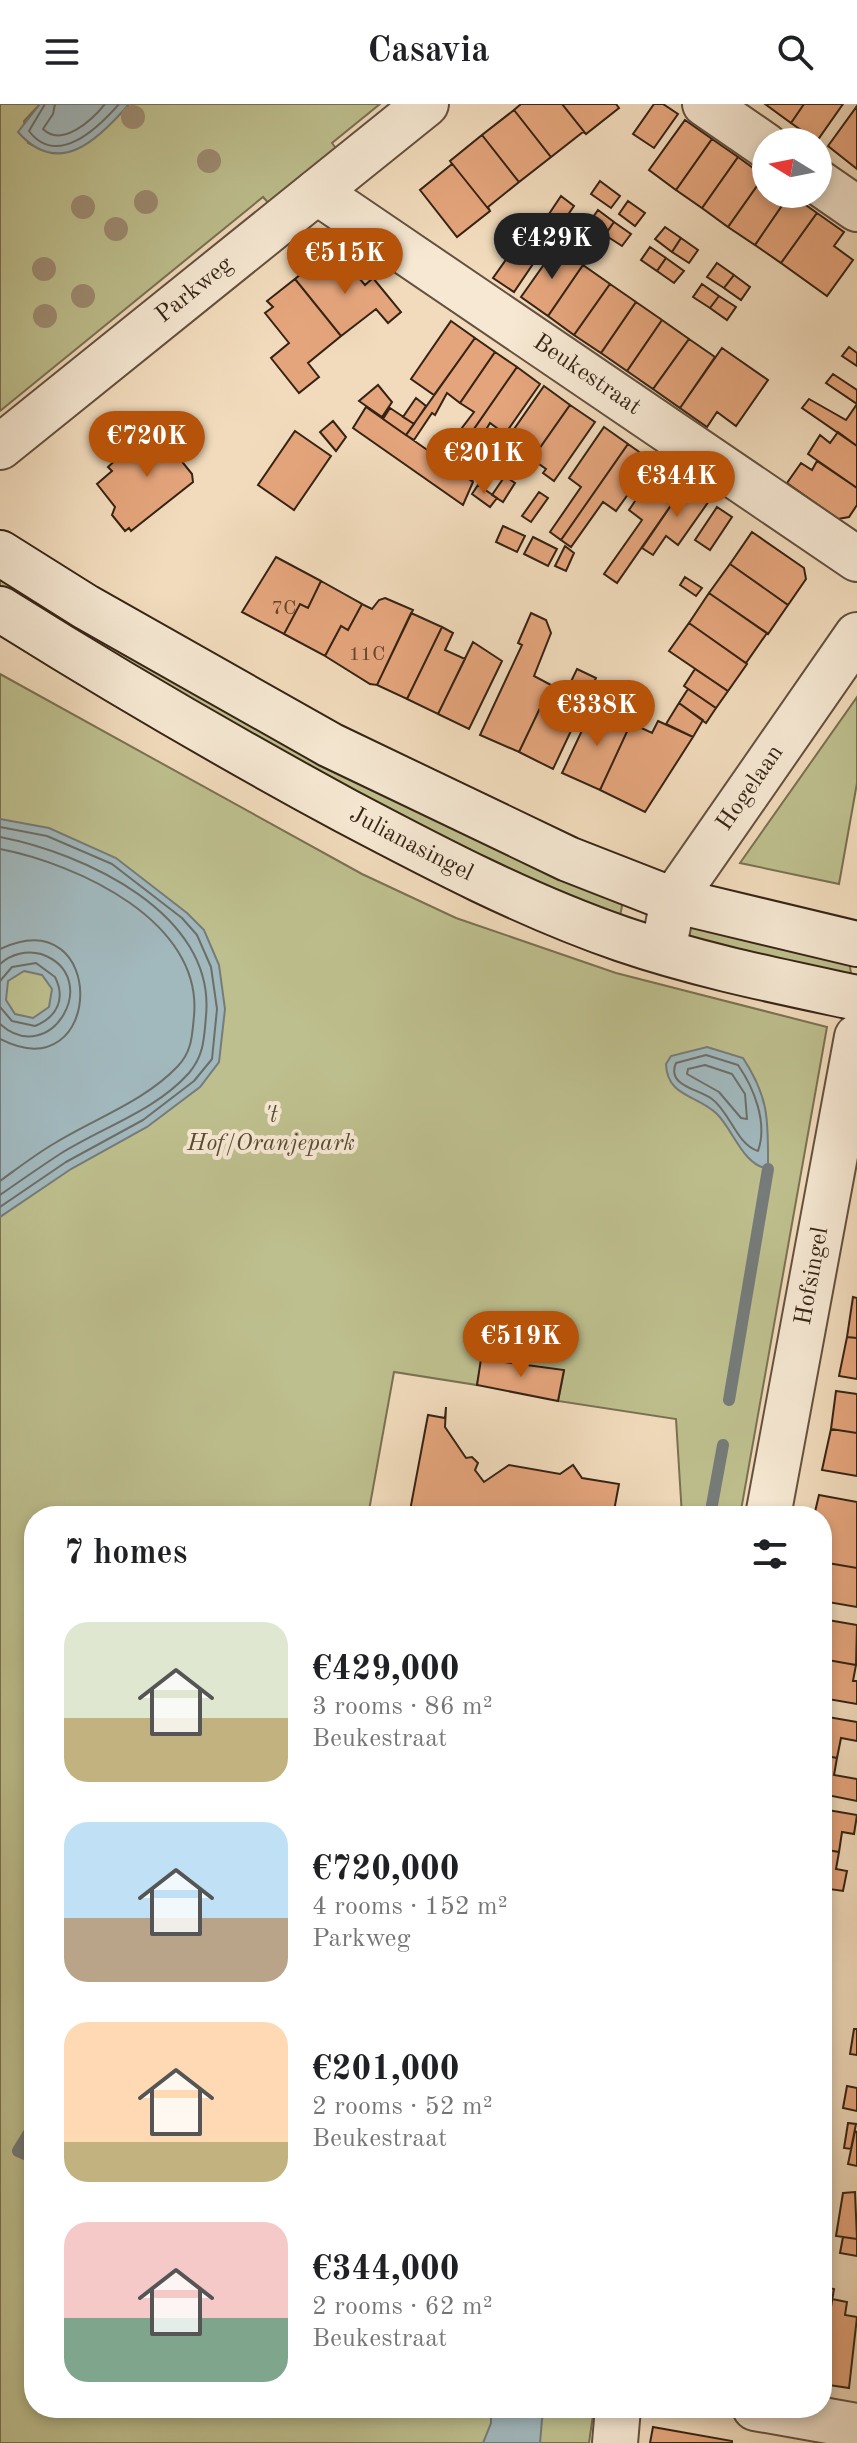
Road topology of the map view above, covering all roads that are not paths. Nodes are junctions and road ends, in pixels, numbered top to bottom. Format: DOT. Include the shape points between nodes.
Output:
graph roads {
  1 [pos="426,104"];
  2 [pos="705,104"];
  3 [pos="752,136"];
  4 [pos="317,192"];
  5 [pos="832,192"];
  6 [pos="857,209"];
  7 [pos="0,447"];
  8 [pos="0,553"];
  9 [pos="857,559"];
  10 [pos="0,609"];
  11 [pos="857,635"];
  12 [pos="673,900"];
  13 [pos="857,944"];
  14 [pos="663,951"];
  15 [pos="857,998"];
  16 [pos="857,1037"];
  17 [pos="770,1506"];
  18 [pos="617,2418"];
  19 [pos="812,2418"];
  20 [pos="857,2426"];
  21 [pos="615,2443"];
  1 -- 4 [label="street, Parkweg"];
  2 -- 3 [label="street"];
  4 -- 7 [label="street, Parkweg"];
  4 -- 9 [label="street, Beukestraat"];
  5 -- 6 [label="street"];
  8 -- 12 [label="street" via="330,745 568,859"];
  10 -- 14 [label="street, Julianasingel" via="188,724 396,838 571,920"];
  11 -- 12 [label="street, Hogelaan"];
  12 -- 13 [label="street"];
  12 -- 14 [label="street, Hogelaan"];
  14 -- 15 [label="street, Julianasingel"];
  16 -- 17 [label="street, Hofsingel"];
  18 -- 21 [label="street"];
  19 -- 20 [label="street"];
}
